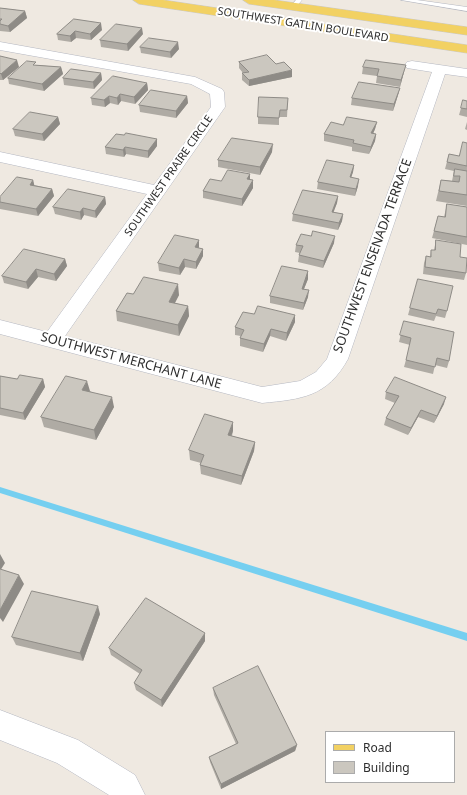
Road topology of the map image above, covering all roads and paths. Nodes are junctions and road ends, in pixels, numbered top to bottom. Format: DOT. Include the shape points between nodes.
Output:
graph roads {
  1 [pos="139,0"];
  2 [pos="249,0"];
  3 [pos="404,0"];
  4 [pos="296,3"];
  5 [pos="467,9"];
  6 [pos="467,31"];
  7 [pos="0,46"];
  8 [pos="467,49"];
  9 [pos="412,65"];
  10 [pos="440,69"];
  11 [pos="467,73"];
  12 [pos="0,157"];
  13 [pos="159,191"];
  14 [pos="0,327"];
  15 [pos="51,341"];
  16 [pos="262,395"];
  17 [pos="0,724"];
  18 [pos="129,795"];
  1 -- 8 [label="main road, SOUTHWEST GATLIN BOULEVARD"];
  2 -- 4 [label="main road, SOUTHWEST GATLIN BOULEVARD"];
  3 -- 5 [label="lane"];
  4 -- 6 [label="main road, SOUTHWEST GATLIN BOULEVARD"];
  7 -- 13 [label="street, SOUTHWEST PRAIRE CIRCLE" via="195,81 217,92 218,107"];
  9 -- 10 [label="street"];
  10 -- 11 [label="street"];
  10 -- 16 [label="street, SOUTHWEST ENSENADA TERRACE" via="333,367 320,381 306,389"];
  12 -- 13 [label="street"];
  13 -- 15 [label="street, SOUTHWEST PRAIRE CIRCLE"];
  14 -- 15 [label="street, SOUTHWEST MERCHANT LANE"];
  15 -- 16 [label="street, SOUTHWEST MERCHANT LANE"];
  17 -- 18 [label="street" via="67,751 124,786"];
}
